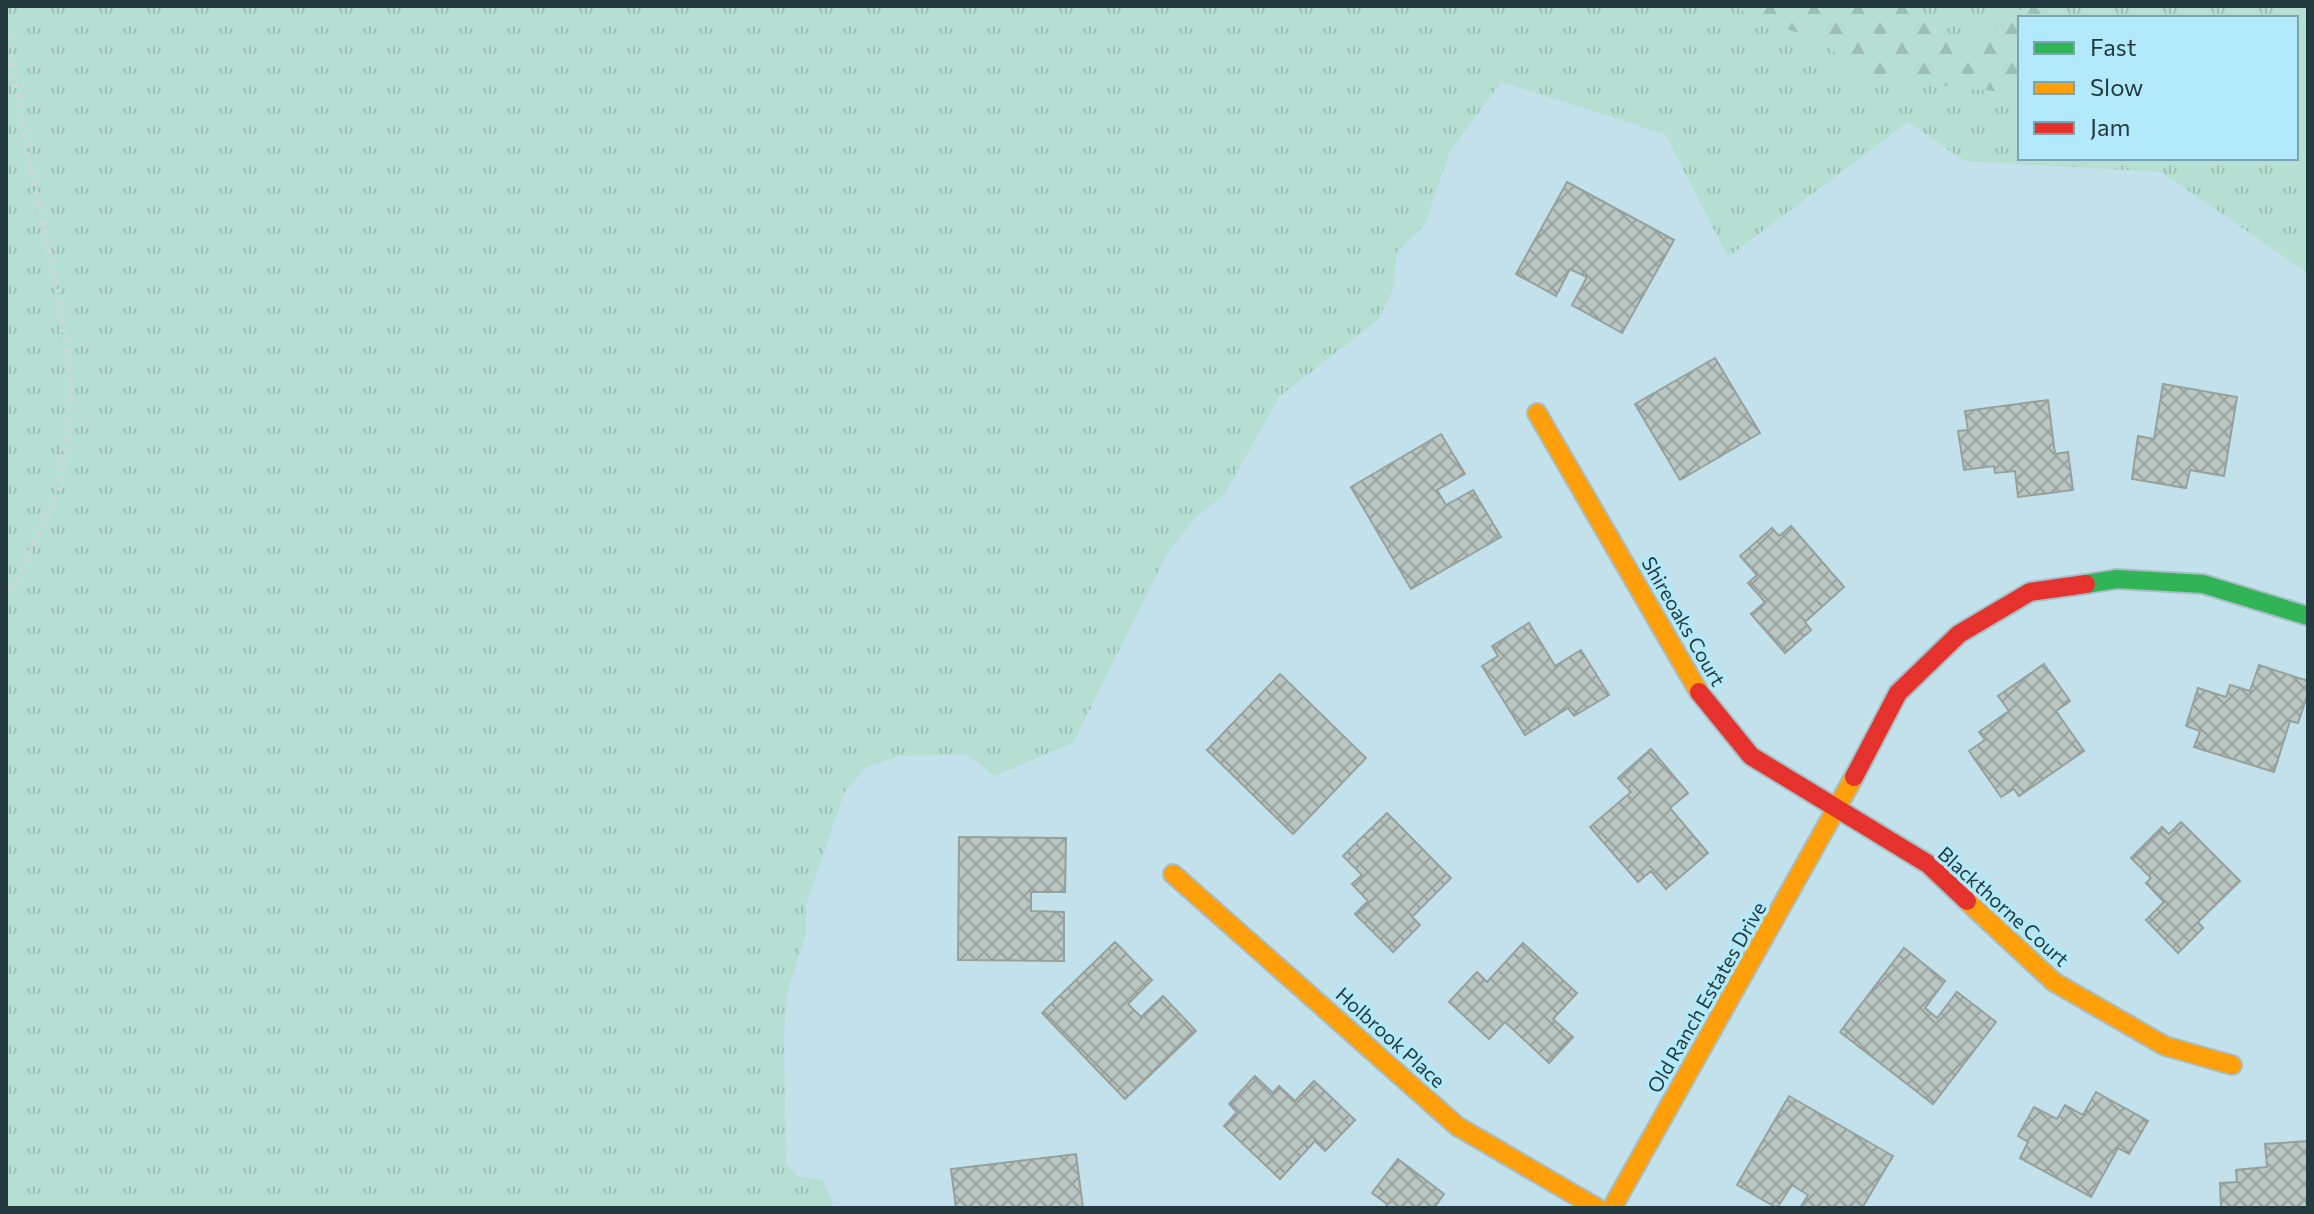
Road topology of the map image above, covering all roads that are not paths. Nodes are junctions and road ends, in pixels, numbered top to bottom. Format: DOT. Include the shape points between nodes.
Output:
graph roads {
  1 [pos="1537,413"];
  2 [pos="2308,616"];
  3 [pos="1838,809"];
  4 [pos="1173,874"];
  5 [pos="2232,1065"];
  6 [pos="1597,1208"];
  7 [pos="1612,1208"];
  1 -- 3 [label="street, Shireoaks Court" via="1703,699 1751,756"];
  2 -- 3 [label="street, Old Ranch Estates Drive" via="2203,584 2117,579 2030,592 1959,634 1898,693"];
  3 -- 5 [label="street, Blackthorne Court" via="1928,864 2054,982 2165,1046"];
  3 -- 7 [label="street, Old Ranch Estates Drive"];
  4 -- 6 [label="street, Holbrook Place" via="1457,1126"];
}
